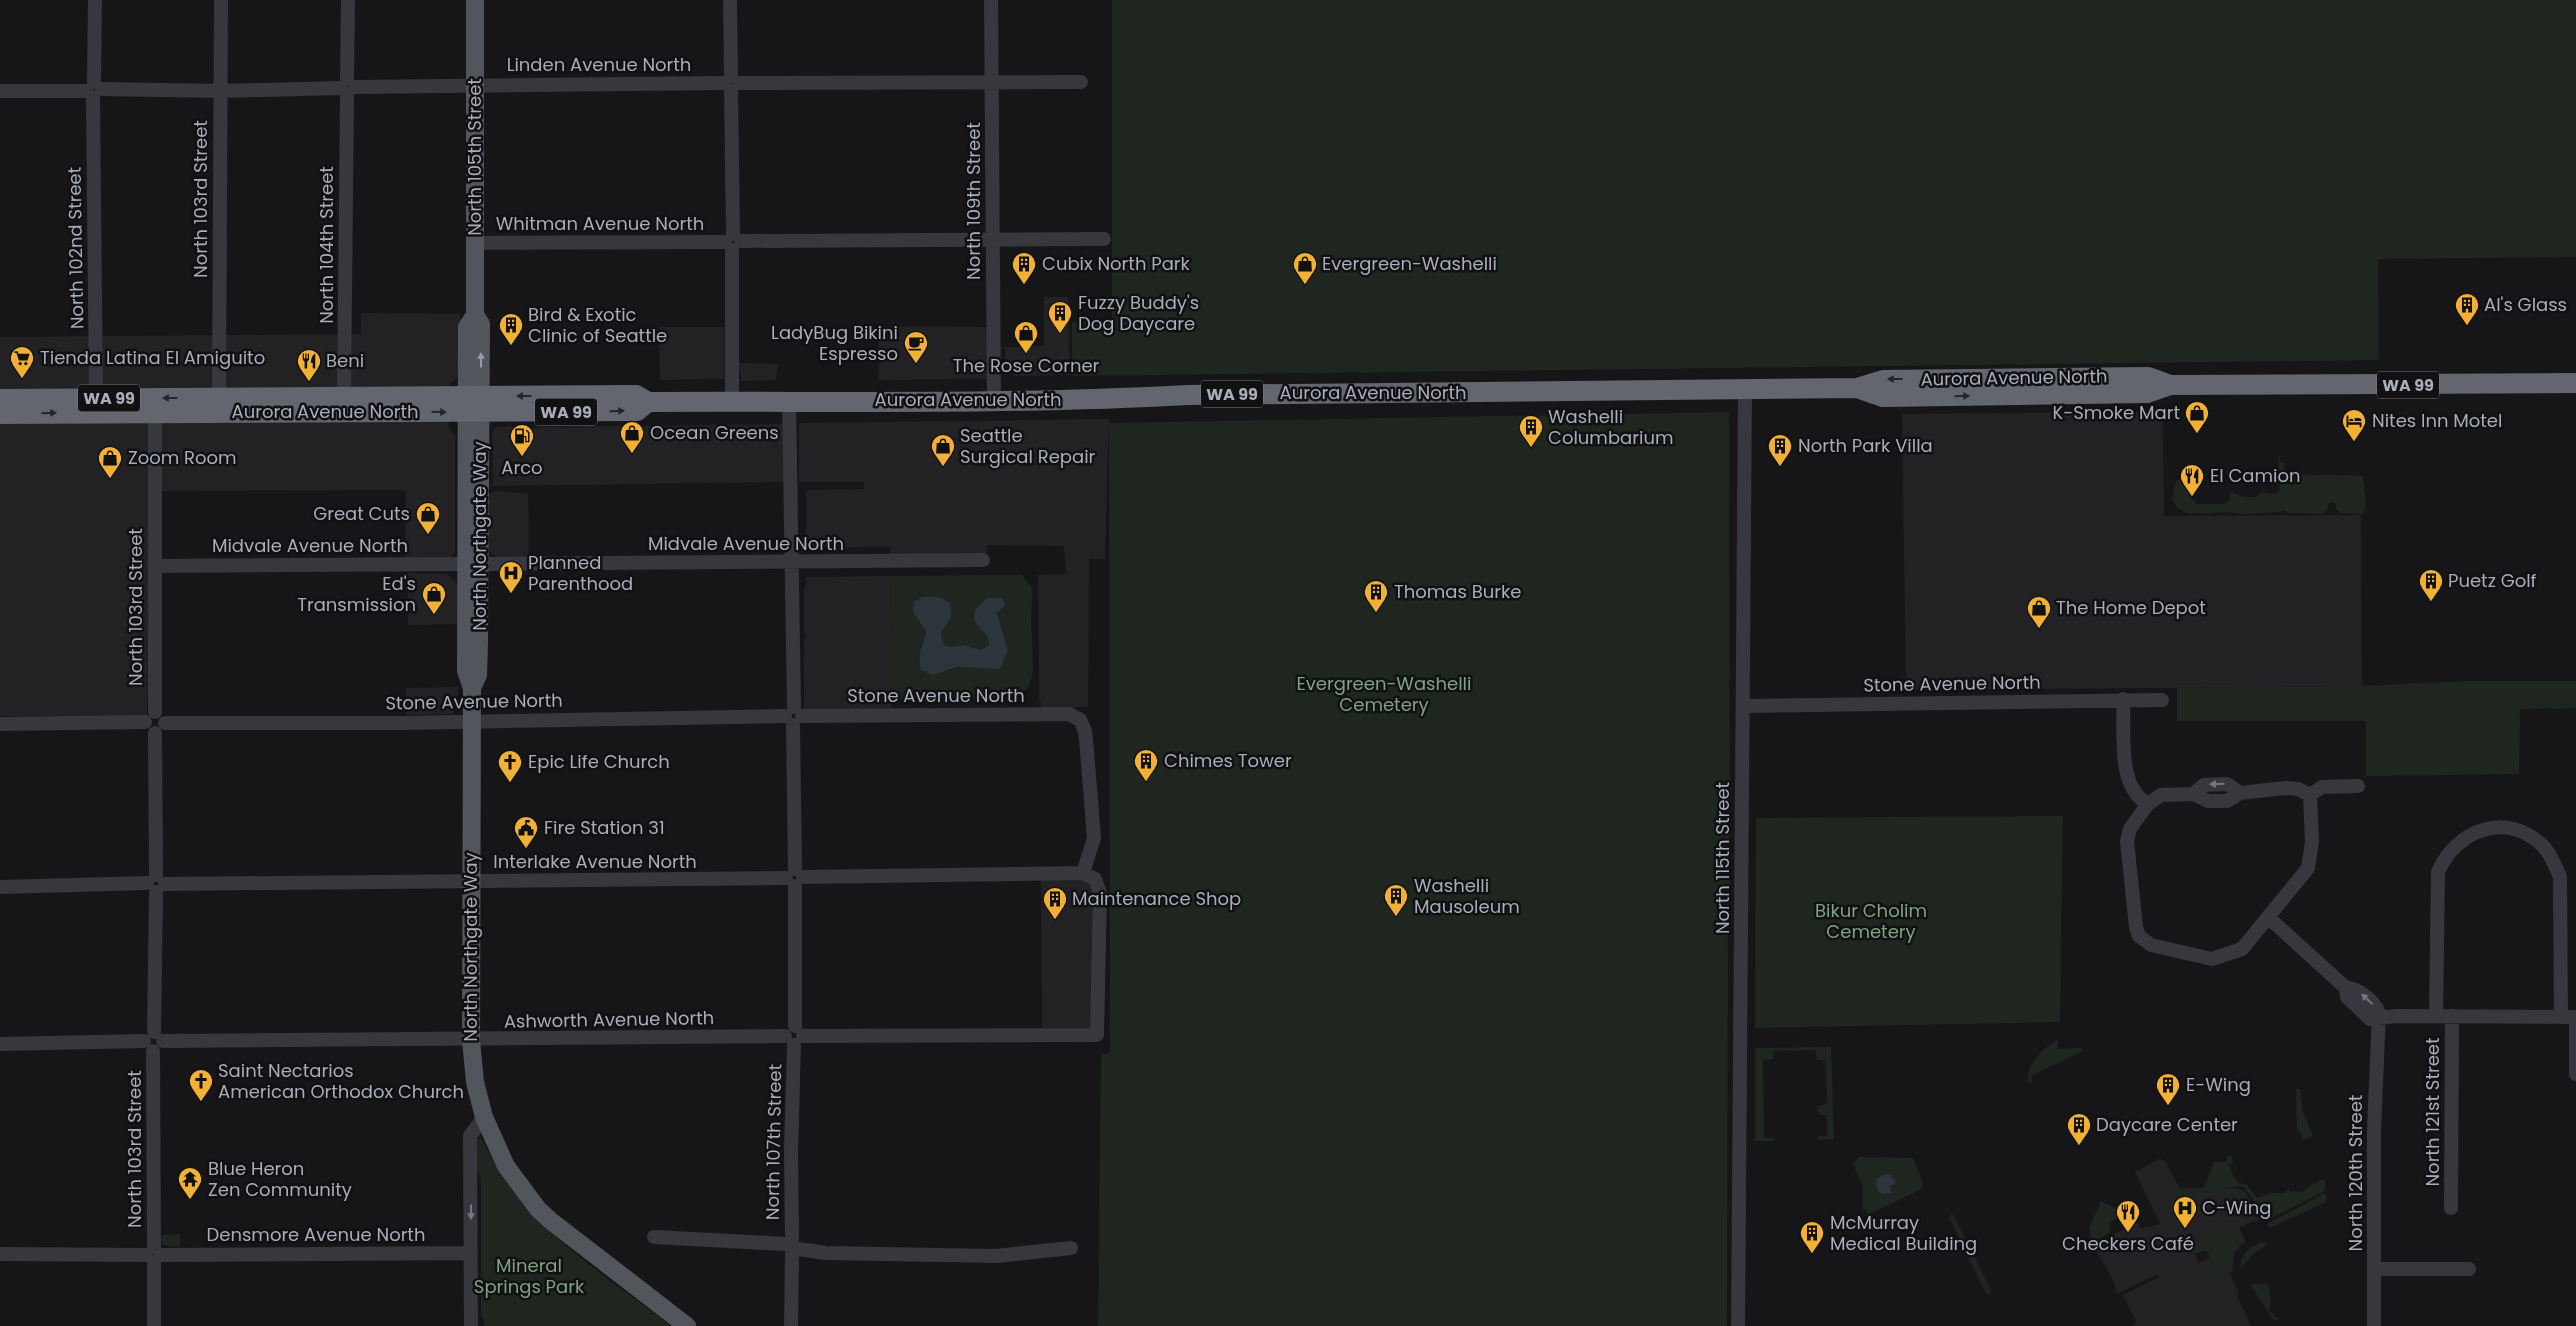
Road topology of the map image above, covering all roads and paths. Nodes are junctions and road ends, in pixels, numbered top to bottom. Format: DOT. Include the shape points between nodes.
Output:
graph roads {
  1 [pos="95,0"];
  2 [pos="221,0"];
  3 [pos="348,0"];
  4 [pos="475,0"];
  5 [pos="730,0"];
  6 [pos="991,0"];
  7 [pos="1081,82"];
  8 [pos="731,83"];
  9 [pos="992,83"];
  10 [pos="475,85"];
  11 [pos="347,87"];
  12 [pos="94,90"];
  13 [pos="221,90"];
  14 [pos="0,91"];
  15 [pos="1104,239"];
  16 [pos="992,240"];
  17 [pos="733,242"];
  18 [pos="474,244"];
  19 [pos="2576,383"];
  20 [pos="1745,390"];
  21 [pos="344,396"];
  22 [pos="96,398"];
  23 [pos="219,398"];
  24 [pos="0,399"];
  25 [pos="789,401"];
  26 [pos="994,401"];
  27 [pos="732,402"];
  28 [pos="474,404"];
  29 [pos="155,413"];
  30 [pos="0,414"];
  31 [pos="983,560"];
  32 [pos="793,562"];
  33 [pos="473,564"];
  34 [pos="155,566"];
  35 [pos="2123,699"];
  36 [pos="2162,700"];
  37 [pos="1743,706"];
  38 [pos="155,712"];
  39 [pos="794,716"];
  40 [pos="145,722"];
  41 [pos="471,722"];
  42 [pos="165,723"];
  43 [pos="0,724"];
  44 [pos="155,733"];
  45 [pos="2358,786"];
  46 [pos="2310,795"];
  47 [pos="2148,804"];
  48 [pos="1083,873"];
  49 [pos="795,878"];
  50 [pos="471,881"];
  51 [pos="156,884"];
  52 [pos="0,887"];
  53 [pos="2269,918"];
  54 [pos="2436,1016"];
  55 [pos="2452,1016"];
  56 [pos="2561,1017"];
  57 [pos="2576,1017"];
  58 [pos="2377,1020"];
  59 [pos="794,1036"];
  60 [pos="471,1040"];
  61 [pos="154,1041"];
  62 [pos="0,1044"];
  63 [pos="2576,1074"];
  64 [pos="484,1118"];
  65 [pos="2452,1208"];
  66 [pos="654,1237"];
  67 [pos="791,1246"];
  68 [pos="1071,1248"];
  69 [pos="471,1253"];
  70 [pos="0,1254"];
  71 [pos="153,1255"];
  72 [pos="2374,1269"];
  73 [pos="2469,1269"];
  74 [pos="154,1326"];
  75 [pos="471,1326"];
  76 [pos="687,1326"];
  77 [pos="791,1326"];
  78 [pos="1738,1326"];
  79 [pos="2374,1326"];
  1 -- 12 [label="street, North 102nd Street"];
  2 -- 13 [label="street, North 103rd Street"];
  3 -- 11 [label="street, North 104th Street"];
  4 -- 10 [label="main road, North 105th Street"];
  5 -- 8 [label="street"];
  6 -- 9 [label="street, North 109th Street"];
  7 -- 9 [label="street, Linden Avenue North"];
  8 -- 9 [label="street, Linden Avenue North"];
  8 -- 10 [label="street, Linden Avenue North"];
  8 -- 17 [label="street"];
  9 -- 16 [label="street, North 109th Street"];
  10 -- 11 [label="street, Linden Avenue North"];
  10 -- 18 [label="main road, North 105th Street"];
  11 -- 13 [label="street, Linden Avenue North"];
  11 -- 21 [label="street, North 104th Street"];
  12 -- 13 [label="street, Linden Avenue North"];
  12 -- 14 [label="street, Linden Avenue North"];
  12 -- 22 [label="street, North 102nd Street"];
  13 -- 23 [label="street, North 103rd Street"];
  15 -- 16 [label="street, Whitman Avenue North"];
  16 -- 17 [label="street, Whitman Avenue North"];
  16 -- 26 [label="street, North 109th Street"];
  17 -- 18 [label="street, Whitman Avenue North"];
  17 -- 27 [label="street"];
  18 -- 28 [label="main road, North 105th Street" via="475,315 467,327"];
  19 -- 20 [label="highway, Aurora Avenue North / WA 99" via="2170,385 2147,393 1883,397 1858,388"];
  20 -- 26 [label="highway, Aurora Avenue North / WA 99" via="1188,395"];
  20 -- 37 [label="street, North 115th Street"];
  21 -- 23 [label="highway, Aurora Avenue North / WA 99"];
  21 -- 28 [label="highway, Aurora Avenue North / WA 99"];
  23 -- 22 [label="highway, Aurora Avenue North / WA 99, one-way"];
  22 -- 24 [label="highway, Aurora Avenue North / WA 99"];
  25 -- 26 [label="highway, Aurora Avenue North / WA 99"];
  25 -- 27 [label="highway, Aurora Avenue North / WA 99"];
  25 -- 32 [label="street, North 107th Street"];
  27 -- 28 [label="highway, Aurora Avenue North / WA 99" via="648,402 637,411"];
  29 -- 28 [label="highway, Aurora Avenue North / WA 99, one-way"];
  28 -- 33 [label="main road, North Northgate Way"];
  30 -- 29 [label="highway, Aurora Avenue North / WA 99, one-way"];
  29 -- 34 [label="street, North 103rd Street"];
  31 -- 32 [label="street, Midvale Avenue North"];
  32 -- 33 [label="street, Midvale Avenue North"];
  32 -- 39 [label="street, North 107th Street"];
  33 -- 34 [label="street, Midvale Avenue North"];
  33 -- 41 [label="main road, North Northgate Way" via="478,675 472,688"];
  34 -- 38 [label="street, North 103rd Street"];
  35 -- 36 [label="street, Stone Avenue North"];
  35 -- 37 [label="street, Stone Avenue North"];
  35 -- 47 [label="street" via="2128,780 2136,796"];
  37 -- 78 [label="street, North 115th Street"];
  38 -- 40 [label="street" via="148,714"];
  38 -- 42 [label="street" via="162,715"];
  39 -- 41 [label="street, Stone Avenue North"];
  39 -- 48 [label="street, Stone Avenue North" via="1069,714 1080,720 1087,751 1094,838"];
  39 -- 49 [label="street, North 107th Street"];
  40 -- 43 [label="street"];
  40 -- 44 [label="street" via="148,730"];
  41 -- 42 [label="street, Stone Avenue North"];
  41 -- 50 [label="main road, North Northgate Way"];
  42 -- 44 [label="street" via="162,730"];
  44 -- 51 [label="street, North 103rd Street"];
  45 -- 46 [label="street" via="2322,787"];
  46 -- 47 [label="street" via="2291,788 2240,793 2227,784 2204,785 2193,794 2166,794"];
  46 -- 53 [label="street" via="2311,860 2304,875"];
  47 -- 53 [label="street" via="2130,829 2127,842 2136,927 2143,941 2204,958 2221,957 2242,949"];
  48 -- 49 [label="street, Interlake Avenue North"];
  48 -- 59 [label="street, Ashworth Avenue North" via="1095,879 1100,893 1097,1035"];
  49 -- 50 [label="street, Interlake Avenue North"];
  49 -- 59 [label="street, North 107th Street"];
  50 -- 51 [label="street, Interlake Avenue North"];
  50 -- 60 [label="main road, North Northgate Way"];
  51 -- 52 [label="street, Interlake Avenue North"];
  51 -- 61 [label="street, North 103rd Street"];
  53 -- 58 [label="street" via="2346,988 2359,991 2377,1008"];
  54 -- 55 [label="street"];
  54 -- 56 [label="street, North 121st Street" via="2438,872 2453,846 2474,833 2500,827 2522,833 2541,844 2560,877"];
  54 -- 58 [label="street" via="2396,1016"];
  55 -- 56 [label="street"];
  55 -- 65 [label="street, North 121st Street"];
  56 -- 57 [label="street"];
  57 -- 63 [label="street"];
  58 -- 72 [label="street, North 120th Street"];
  59 -- 60 [label="street, Ashworth Avenue North"];
  59 -- 67 [label="street, North 107th Street"];
  60 -- 61 [label="street, Ashworth Avenue North"];
  60 -- 64 [label="main road, North Northgate Way" via="475,1082"];
  61 -- 62 [label="street, Ashworth Avenue North"];
  61 -- 71 [label="street, North 103rd Street"];
  64 -- 69 [label="street, one-way" via="470,1136"];
  64 -- 76 [label="main road, North Northgate Way" via="506,1166 538,1209"];
  66 -- 67 [label="street"];
  67 -- 68 [label="street" via="826,1253 996,1256"];
  67 -- 77 [label="street, North 107th Street"];
  69 -- 71 [label="street, Densmore Avenue North"];
  69 -- 75 [label="street"];
  70 -- 71 [label="street, Densmore Avenue North"];
  71 -- 74 [label="street, North 103rd Street"];
  72 -- 73 [label="street"];
  72 -- 79 [label="street, North 120th Street"];
}
